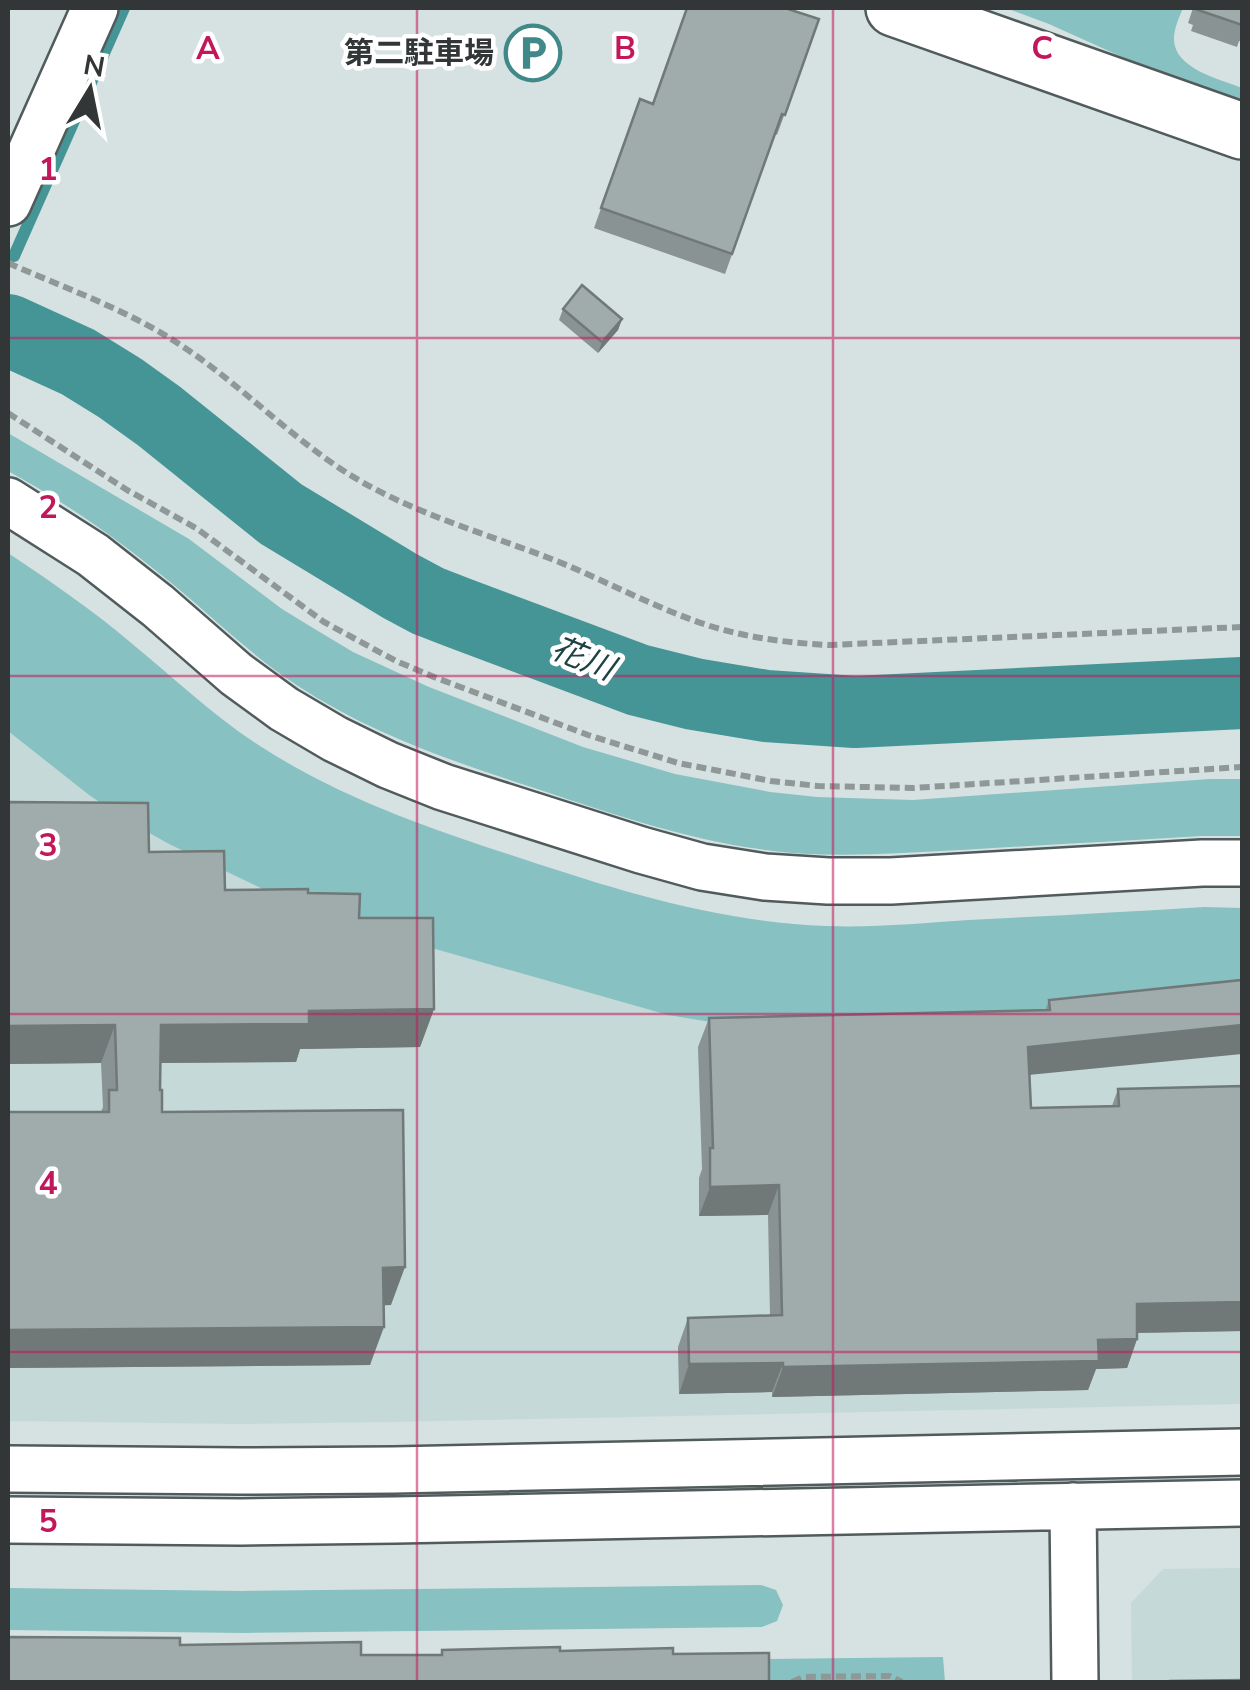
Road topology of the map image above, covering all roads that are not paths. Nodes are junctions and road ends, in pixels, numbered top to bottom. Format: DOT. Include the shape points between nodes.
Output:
graph roads {
  1 [pos="94,8"];
  2 [pos="894,8"];
  3 [pos="1242,131"];
  4 [pos="8,203"];
  5 [pos="8,501"];
  6 [pos="1242,863"];
  7 [pos="1242,1452"];
  8 [pos="8,1469"];
  9 [pos="1242,1503"];
  10 [pos="1073,1506"];
  11 [pos="8,1520"];
  12 [pos="1075,1682"];
  1 -- 4 [label="street"];
  2 -- 3 [label="main road"];
  5 -- 6 [label="street" via="93,555 236,674 335,739 443,787 641,850 702,867 828,882"];
  7 -- 8 [label="street" via="240,1472"];
  9 -- 10 [label="street"];
  10 -- 11 [label="street" via="356,1521"];
  10 -- 12 [label="street"];
}
